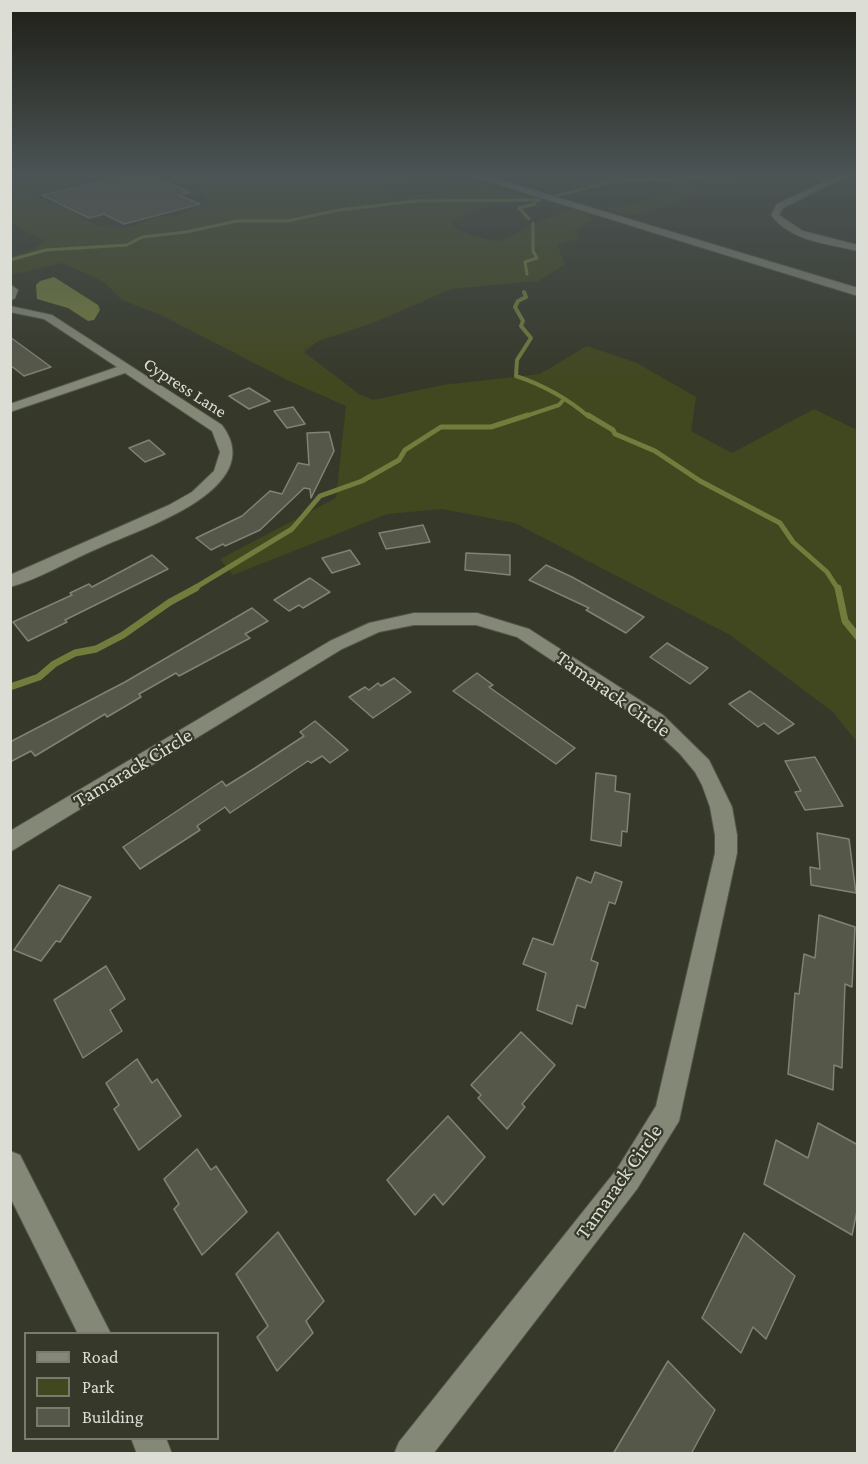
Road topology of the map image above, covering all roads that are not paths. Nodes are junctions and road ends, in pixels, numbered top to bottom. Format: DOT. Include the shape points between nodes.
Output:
graph roads {
  1 [pos="705,245"];
  2 [pos="10,287"];
  3 [pos="856,291"];
  4 [pos="10,298"];
  5 [pos="10,309"];
  6 [pos="123,369"];
  7 [pos="10,408"];
  8 [pos="10,582"];
  9 [pos="10,843"];
  10 [pos="10,1165"];
  11 [pos="94,1332"];
  12 [pos="149,1440"];
  13 [pos="155,1454"];
  14 [pos="411,1454"];
  1 -- 3 [label="street"];
  2 -- 4 [label="street"];
  5 -- 6 [label="street, Cypress Lane" via="48,317"];
  6 -- 7 [label="street"];
  6 -- 8 [label="street, Cypress Lane" via="217,428 227,440 225,464 205,489 170,509"];
  9 -- 14 [label="street, Tamarack Circle" via="336,645 375,627 414,619 477,619 523,633 656,720 702,766 721,807 726,854 669,1111 627,1179"];
  10 -- 11 [label="street"];
  12 -- 13 [label="street"];
}
